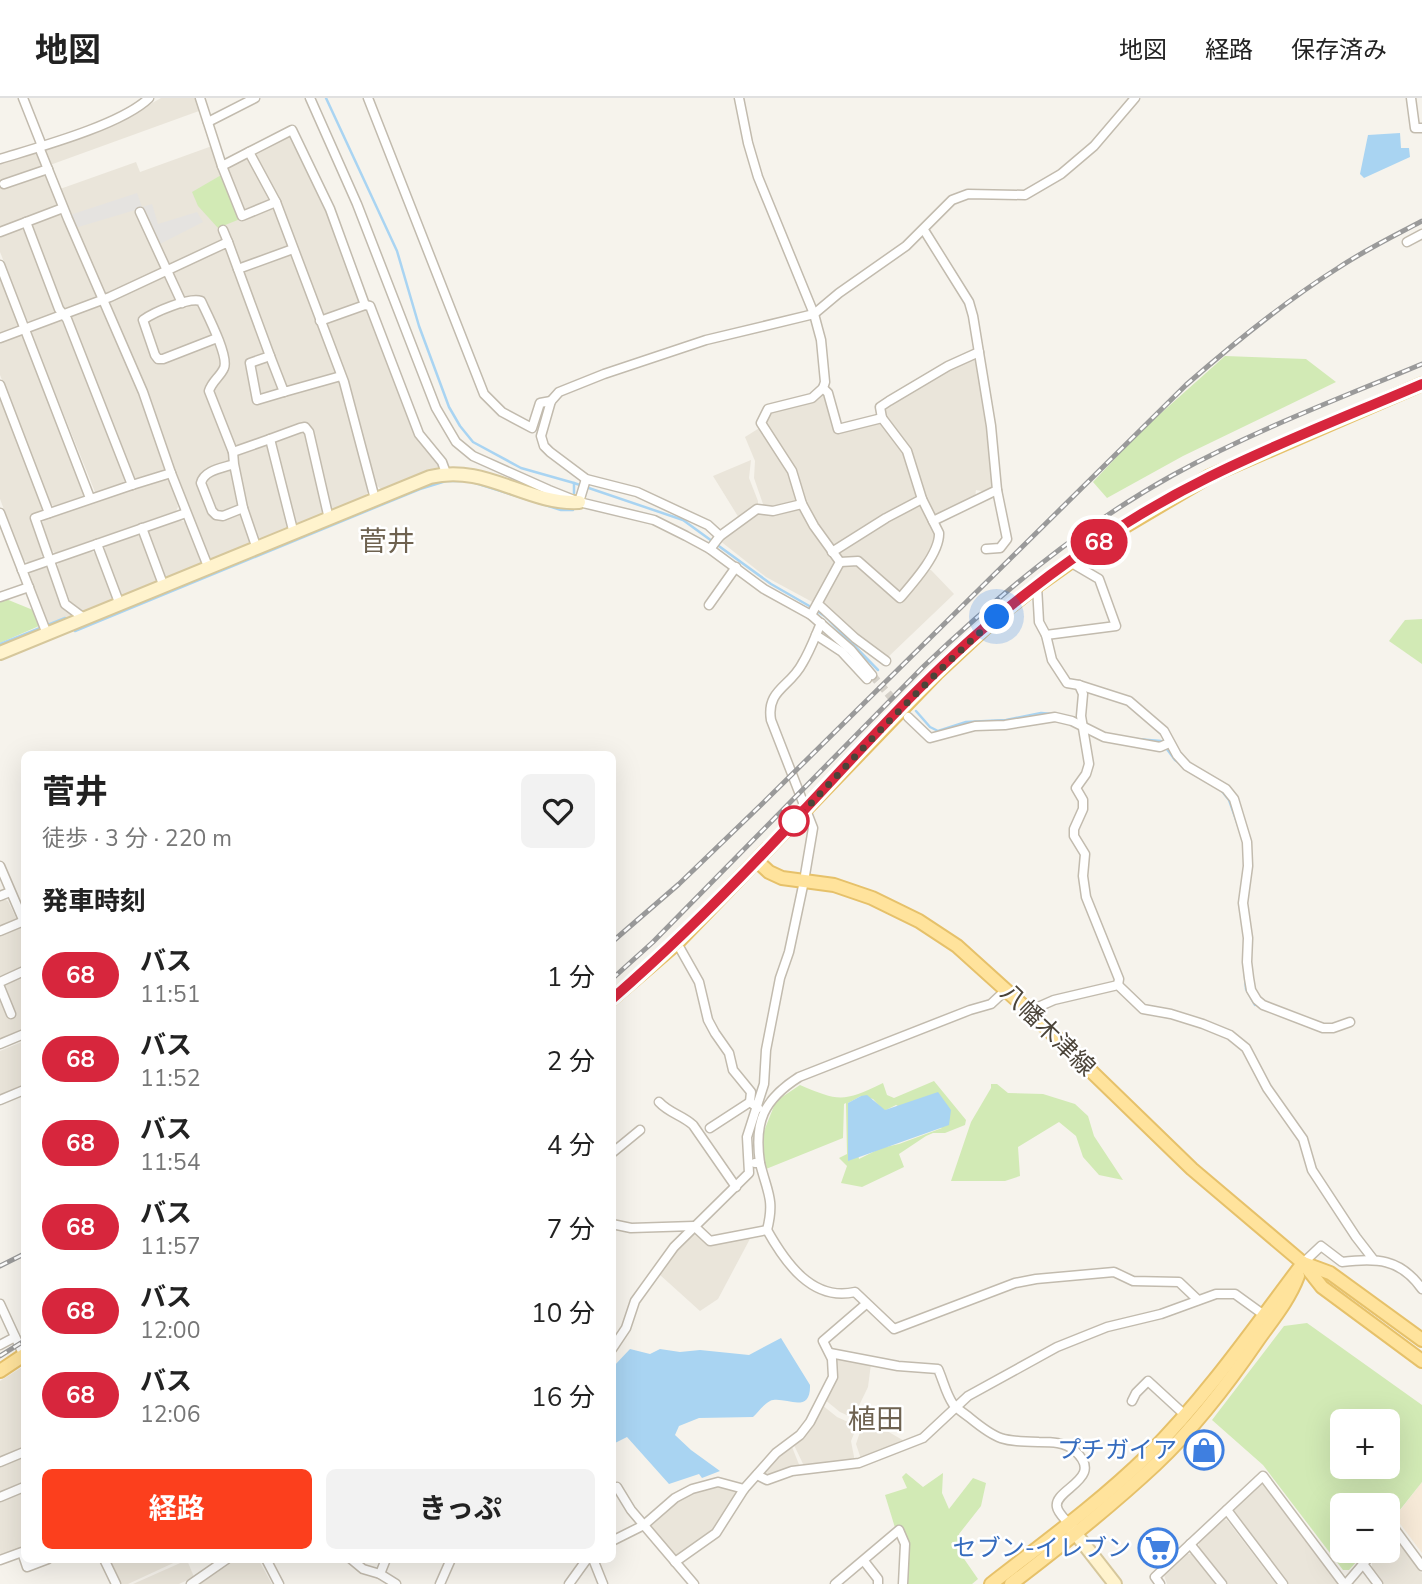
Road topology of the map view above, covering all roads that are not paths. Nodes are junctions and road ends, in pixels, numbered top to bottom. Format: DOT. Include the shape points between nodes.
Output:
graph roads {
  1 [pos="23,98"];
  2 [pos="149,98"];
  3 [pos="200,98"];
  4 [pos="256,98"];
  5 [pos="310,98"];
  6 [pos="368,98"];
  7 [pos="739,98"];
  8 [pos="1135,98"];
  9 [pos="1411,98"];
  10 [pos="208,122"];
  11 [pos="1422,128"];
  12 [pos="41,146"];
  13 [pos="249,152"];
  14 [pos="0,159"];
  15 [pos="222,166"];
  16 [pos="48,169"];
  17 [pos="4,184"];
  18 [pos="276,202"];
  19 [pos="63,208"];
  20 [pos="140,212"];
  21 [pos="26,222"];
  22 [pos="223,230"];
  23 [pos="924,230"];
  24 [pos="0,233"];
  25 [pos="1422,234"];
  26 [pos="228,242"];
  27 [pos="1407,242"];
  28 [pos="293,249"];
  29 [pos="0,265"];
  30 [pos="238,269"];
  31 [pos="167,270"];
  32 [pos="103,299"];
  33 [pos="182,303"];
  34 [pos="365,304"];
  35 [pos="63,314"];
  36 [pos="814,314"];
  37 [pos="320,321"];
  38 [pos="25,329"];
  39 [pos="0,338"];
  40 [pos="217,338"];
  41 [pos="979,352"];
  42 [pos="270,356"];
  43 [pos="341,376"];
  44 [pos="1422,384"];
  45 [pos="0,385"];
  46 [pos="823,388"];
  47 [pos="284,392"];
  48 [pos="551,401"];
  49 [pos="882,418"];
  50 [pos="270,439"];
  51 [pos="233,452"];
  52 [pos="234,464"];
  53 [pos="171,473"];
  54 [pos="446,473"];
  55 [pos="585,481"];
  56 [pos="132,485"];
  57 [pos="997,490"];
  58 [pos="90,498"];
  59 [pos="580,498"];
  60 [pos="375,499"];
  61 [pos="922,499"];
  62 [pos="802,504"];
  63 [pos="243,508"];
  64 [pos="0,513"];
  65 [pos="49,513"];
  66 [pos="186,513"];
  67 [pos="329,519"];
  68 [pos="933,521"];
  69 [pos="2,526"];
  70 [pos="142,528"];
  71 [pos="294,534"];
  72 [pos="719,537"];
  73 [pos="97,544"];
  74 [pos="711,548"];
  75 [pos="257,549"];
  76 [pos="986,550"];
  77 [pos="832,552"];
  78 [pos="50,561"];
  79 [pos="840,562"];
  80 [pos="1070,562"];
  81 [pos="736,567"];
  82 [pos="209,569"];
  83 [pos="22,570"];
  84 [pos="1037,586"];
  85 [pos="29,587"];
  86 [pos="164,587"];
  87 [pos="0,597"];
  88 [pos="120,605"];
  89 [pos="709,605"];
  90 [pos="815,610"];
  91 [pos="85,619"];
  92 [pos="821,623"];
  93 [pos="47,633"];
  94 [pos="816,635"];
  95 [pos="1046,635"];
  96 [pos="0,653"];
  97 [pos="886,661"];
  98 [pos="1079,685"];
  99 [pos="908,717"];
  100 [pos="1083,727"];
  101 [pos="1169,743"];
  102 [pos="807,808"];
  103 [pos="757,861"];
  104 [pos="0,866"];
  105 [pos="804,881"];
  106 [pos="10,892"];
  107 [pos="0,896"];
  108 [pos="21,916"];
  109 [pos="21,923"];
  110 [pos="0,931"];
  111 [pos="677,943"];
  112 [pos="21,973"];
  113 [pos="0,984"];
  114 [pos="1118,985"];
  115 [pos="1006,990"];
  116 [pos="616,996"];
  117 [pos="1029,1011"];
  118 [pos="11,1014"];
  119 [pos="1350,1022"];
  120 [pos="21,1035"];
  121 [pos="0,1044"];
  122 [pos="21,1091"];
  123 [pos="0,1100"];
  124 [pos="659,1102"];
  125 [pos="754,1105"];
  126 [pos="710,1128"];
  127 [pos="640,1130"];
  128 [pos="616,1150"];
  129 [pos="749,1163"];
  130 [pos="760,1163"];
  131 [pos="736,1187"];
  132 [pos="616,1225"];
  133 [pos="694,1226"];
  134 [pos="767,1230"];
  135 [pos="1373,1259"];
  136 [pos="1303,1263"];
  137 [pos="1422,1289"];
  138 [pos="1198,1300"];
  139 [pos="0,1304"];
  140 [pos="866,1304"];
  141 [pos="1264,1315"];
  142 [pos="15,1337"];
  143 [pos="1422,1340"];
  144 [pos="616,1341"];
  145 [pos="0,1345"];
  146 [pos="21,1349"];
  147 [pos="830,1353"];
  148 [pos="21,1357"];
  149 [pos="1422,1361"];
  150 [pos="0,1371"];
  151 [pos="1132,1402"];
  152 [pos="956,1406"];
  153 [pos="1185,1415"];
  154 [pos="21,1453"];
  155 [pos="0,1462"];
  156 [pos="757,1475"];
  157 [pos="617,1487"];
  158 [pos="21,1488"];
  159 [pos="744,1489"];
  160 [pos="0,1497"];
  161 [pos="1227,1510"];
  162 [pos="645,1525"];
  163 [pos="1073,1529"];
  164 [pos="1400,1536"];
  165 [pos="616,1539"];
  166 [pos="1191,1544"];
  167 [pos="21,1552"];
  168 [pos="0,1560"];
  169 [pos="864,1560"];
  170 [pos="675,1562"];
  171 [pos="106,1563"];
  172 [pos="222,1563"];
  173 [pos="268,1563"];
  174 [pos="356,1563"];
  175 [pos="384,1563"];
  176 [pos="449,1563"];
  177 [pos="584,1563"];
  178 [pos="595,1563"];
  179 [pos="1363,1564"];
  180 [pos="1422,1566"];
  181 [pos="380,1574"];
  182 [pos="116,1584"];
  183 [pos="191,1584"];
  184 [pos="279,1584"];
  185 [pos="396,1584"];
  186 [pos="440,1584"];
  187 [pos="569,1584"];
  188 [pos="603,1584"];
  189 [pos="694,1584"];
  190 [pos="835,1584"];
  191 [pos="878,1584"];
  192 [pos="903,1584"];
  193 [pos="991,1584"];
  194 [pos="1011,1584"];
  195 [pos="1115,1584"];
  196 [pos="1160,1584"];
  197 [pos="1222,1584"];
  198 [pos="1283,1584"];
  199 [pos="1345,1584"];
  200 [pos="1378,1584"];
  1 -- 12 [label="street"];
  2 -- 12 [label="street" via="118,118"];
  3 -- 10 [label="street"];
  4 -- 10 [label="street"];
  5 -- 59 [label="street" via="358,204 445,426 473,456"];
  6 -- 48 [label="street" via="484,394 502,412 532,428 540,402"];
  7 -- 36 [label="street" via="758,177"];
  8 -- 23 [label="street" via="1094,146 1046,183 1025,195 959,196"];
  9 -- 11 [label="street" via="1415,128"];
  10 -- 15 [label="street"];
  12 -- 14 [label="street"];
  12 -- 16 [label="street"];
  13 -- 15 [label="street"];
  13 -- 18 [label="street"];
  13 -- 34 [label="street" via="292,130 330,209"];
  15 -- 18 [label="street" via="242,216"];
  16 -- 17 [label="street"];
  16 -- 19 [label="street"];
  18 -- 28 [label="street"];
  19 -- 21 [label="street"];
  19 -- 32 [label="street"];
  20 -- 31 [label="street"];
  21 -- 24 [label="street"];
  21 -- 35 [label="street"];
  22 -- 26 [label="street"];
  23 -- 36 [label="street"];
  23 -- 41 [label="street" via="969,302"];
  25 -- 27 [label="street"];
  26 -- 30 [label="street"];
  26 -- 31 [label="street"];
  28 -- 30 [label="street"];
  28 -- 37 [label="street"];
  29 -- 38 [label="street"];
  30 -- 42 [label="street"];
  31 -- 32 [label="street"];
  31 -- 33 [label="street"];
  32 -- 35 [label="street"];
  32 -- 53 [label="street"];
  33 -- 40 [label="street" via="201,300"];
  33 -- 40 [label="street" via="143,320 158,359"];
  34 -- 37 [label="street"];
  34 -- 54 [label="street" via="370,306 419,434"];
  35 -- 38 [label="street"];
  35 -- 56 [label="street"];
  36 -- 46 [label="street" via="821,340"];
  36 -- 48 [label="street" via="653,357 559,392"];
  37 -- 43 [label="street"];
  38 -- 39 [label="street"];
  38 -- 58 [label="street"];
  40 -- 51 [label="street" via="225,363 209,391"];
  41 -- 49 [label="street" via="880,407"];
  41 -- 57 [label="street"];
  42 -- 47 [label="street"];
  42 -- 47 [label="street" via="250,363 257,400"];
  43 -- 47 [label="street"];
  43 -- 60 [label="street"];
  44 -- 80 [label="main road" via="1210,476"];
  45 -- 65 [label="street"];
  46 -- 49 [label="street" via="838,429"];
  46 -- 62 [label="street" via="812,398 768,409 761,422 792,471"];
  48 -- 55 [label="street" via="541,436 544,446"];
  49 -- 61 [label="street" via="907,451"];
  50 -- 51 [label="street"];
  50 -- 67 [label="street" via="305,427 309,432"];
  50 -- 71 [label="street"];
  51 -- 52 [label="street"];
  52 -- 63 [label="street"];
  52 -- 63 [label="street" via="206,474 201,483 216,515"];
  53 -- 56 [label="street"];
  53 -- 66 [label="street"];
  54 -- 59 [label="street" via="469,474 556,500"];
  54 -- 60 [label="street"];
  55 -- 59 [label="street"];
  55 -- 72 [label="street" via="648,497 708,525"];
  56 -- 58 [label="street"];
  57 -- 68 [label="street"];
  57 -- 76 [label="street" via="1007,539 1000,548"];
  58 -- 65 [label="street"];
  59 -- 74 [label="street" via="653,520"];
  60 -- 67 [label="street"];
  61 -- 68 [label="street"];
  61 -- 77 [label="street"];
  62 -- 72 [label="street" via="780,510 757,509"];
  62 -- 77 [label="street"];
  63 -- 75 [label="street"];
  64 -- 69 [label="street"];
  65 -- 78 [label="street" via="35,518"];
  66 -- 70 [label="street"];
  66 -- 82 [label="street"];
  67 -- 71 [label="street"];
  68 -- 79 [label="street" via="939,539 928,564 900,598 858,561"];
  69 -- 83 [label="street"];
  70 -- 73 [label="street"];
  70 -- 86 [label="street"];
  71 -- 75 [label="street"];
  72 -- 74 [label="street"];
  73 -- 78 [label="street"];
  73 -- 88 [label="street"];
  74 -- 81 [label="street"];
  75 -- 82 [label="street"];
  77 -- 79 [label="street"];
  78 -- 83 [label="street"];
  78 -- 91 [label="street" via="65,604"];
  79 -- 90 [label="street"];
  80 -- 84 [label="main road"];
  80 -- 95 [label="street" via="1099,579 1116,626"];
  81 -- 89 [label="street"];
  81 -- 90 [label="street" via="764,589"];
  82 -- 86 [label="street"];
  83 -- 85 [label="street"];
  84 -- 95 [label="street" via="1039,622"];
  84 -- 102 [label="main road" via="966,644"];
  85 -- 87 [label="street"];
  85 -- 93 [label="street"];
  86 -- 88 [label="street"];
  88 -- 91 [label="street"];
  90 -- 92 [label="street"];
  90 -- 97 [label="street"];
  91 -- 93 [label="street"];
  92 -- 94 [label="street"];
  92 -- 94 [label="street" via="851,650 869,677"];
  93 -- 96 [label="street"];
  94 -- 102 [label="street" via="802,666 769,706"];
  95 -- 98 [label="street" via="1052,660 1067,683"];
  98 -- 100 [label="street"];
  98 -- 101 [label="street" via="1129,701 1160,726"];
  99 -- 100 [label="street" via="930,738 975,726 1055,717"];
  100 -- 101 [label="street" via="1104,737 1160,747"];
  100 -- 114 [label="street" via="1089,764 1076,788 1083,809 1074,836 1086,854 1083,876 1088,907"];
  101 -- 119 [label="street" via="1187,766 1226,789 1234,799 1247,842 1244,921 1249,978 1257,1000 1323,1028"];
  102 -- 103 [label="main road"];
  102 -- 105 [label="street" via="813,828"];
  103 -- 105 [label="main road, 八幡木津線" via="769,873"];
  103 -- 111 [label="main road"];
  104 -- 106 [label="street"];
  105 -- 115 [label="main road, 八幡木津線" via="872,898 919,921 957,946"];
  105 -- 125 [label="street" via="780,978 764,1084"];
  106 -- 107 [label="street"];
  106 -- 108 [label="street"];
  109 -- 110 [label="street"];
  111 -- 116 [label="main road"];
  111 -- 125 [label="street" via="699,982 712,1026"];
  112 -- 113 [label="street"];
  113 -- 118 [label="street"];
  114 -- 117 [label="street" via="1054,1000"];
  114 -- 135 [label="street" via="1143,1009 1212,1028 1247,1048 1267,1088 1303,1139 1312,1170"];
  115 -- 117 [label="main road, 八幡木津線"];
  115 -- 130 [label="street" via="991,1004 789,1084 772,1099 760,1123 756,1138"];
  117 -- 136 [label="main road, 八幡木津線" via="1192,1169"];
  120 -- 121 [label="street"];
  122 -- 123 [label="street"];
  124 -- 131 [label="street" via="693,1125"];
  125 -- 126 [label="street"];
  125 -- 129 [label="street" via="747,1137"];
  127 -- 128 [label="street"];
  129 -- 130 [label="street"];
  129 -- 131 [label="street" via="749,1173"];
  130 -- 134 [label="street" via="772,1209"];
  131 -- 133 [label="street"];
  132 -- 133 [label="street"];
  133 -- 134 [label="street" via="710,1241"];
  133 -- 144 [label="street" via="635,1301"];
  134 -- 140 [label="street" via="805,1281 825,1292 855,1292"];
  135 -- 136 [label="street" via="1342,1262 1321,1246"];
  135 -- 137 [label="street" via="1387,1261 1414,1278"];
  136 -- 141 [label="main road"];
  136 -- 143 [label="main road" via="1330,1273"];
  136 -- 149 [label="main road" via="1322,1287"];
  136 -- 163 [label="main road" via="1292,1291 1218,1395 1156,1464"];
  138 -- 140 [label="street" via="1179,1282 1133,1281 1114,1272 1015,1283 894,1329"];
  138 -- 141 [label="street" via="1235,1294"];
  138 -- 152 [label="street" via="1057,1347"];
  139 -- 142 [label="street"];
  140 -- 147 [label="street" via="823,1341"];
  141 -- 153 [label="main road"];
  142 -- 145 [label="street"];
  142 -- 146 [label="street"];
  147 -- 152 [label="street" via="938,1369"];
  147 -- 156 [label="street" via="833,1377 810,1422"];
  148 -- 150 [label="main road"];
  151 -- 153 [label="street" via="1148,1381"];
  152 -- 156 [label="street" via="923,1438 859,1463 792,1471 767,1480"];
  152 -- 163 [label="street" via="1000,1439 1054,1442 1076,1452 1082,1475 1078,1484 1060,1495 1056,1505"];
  153 -- 163 [label="main road"];
  154 -- 155 [label="street"];
  156 -- 159 [label="street"];
  157 -- 162 [label="street"];
  158 -- 160 [label="street"];
  159 -- 162 [label="street" via="718,1482 692,1489"];
  159 -- 170 [label="street" via="716,1533"];
  161 -- 166 [label="street"];
  161 -- 198 [label="street"];
  161 -- 199 [label="street" via="1263,1476"];
  162 -- 165 [label="street"];
  162 -- 170 [label="street"];
  163 -- 193 [label="main road"];
  163 -- 194 [label="main road"];
  163 -- 195 [label="street"];
  164 -- 180 [label="street"];
  166 -- 196 [label="street" via="1155,1577"];
  166 -- 197 [label="street"];
  167 -- 168 [label="street"];
  169 -- 190 [label="street"];
  169 -- 191 [label="street"];
  169 -- 192 [label="street" via="899,1530 905,1544"];
  170 -- 189 [label="street"];
  171 -- 182 [label="street"];
  172 -- 183 [label="street"];
  173 -- 184 [label="street"];
  174 -- 181 [label="street"];
  175 -- 181 [label="street"];
  176 -- 186 [label="street"];
  177 -- 187 [label="street"];
  178 -- 188 [label="street"];
  179 -- 199 [label="street"];
  179 -- 200 [label="street"];
  181 -- 185 [label="street"];
}
